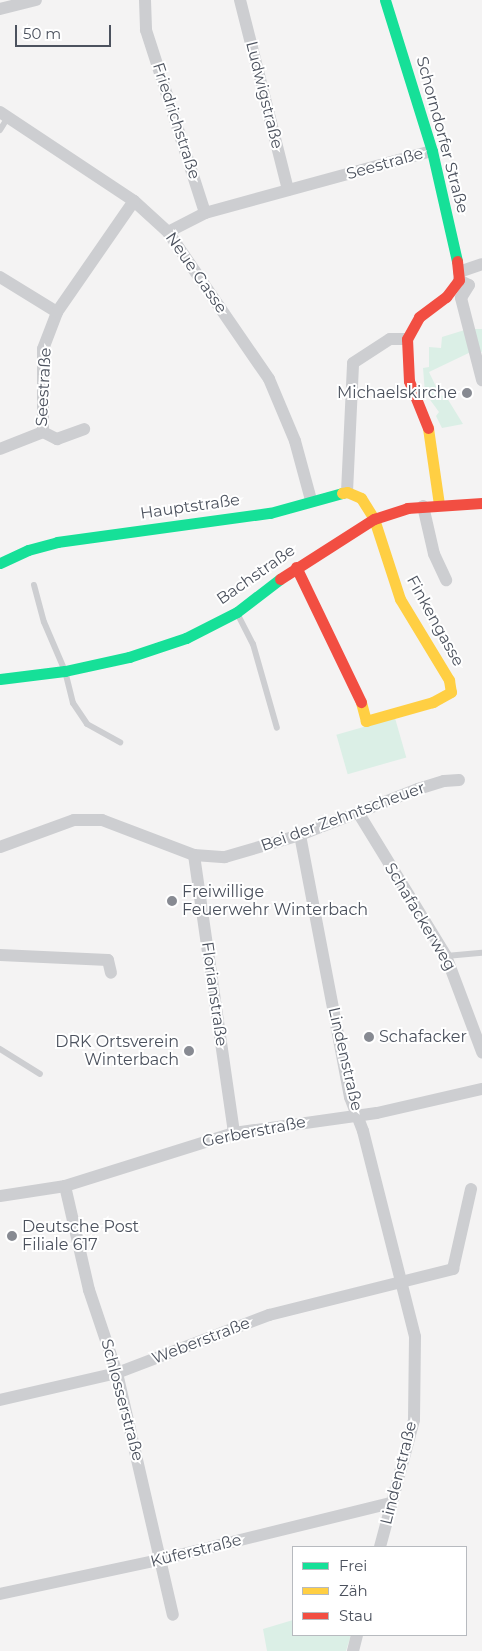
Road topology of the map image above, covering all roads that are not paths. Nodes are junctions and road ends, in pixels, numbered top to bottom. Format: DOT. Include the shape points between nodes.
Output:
graph roads {
  1 [pos="36,0"];
  2 [pos="145,0"];
  3 [pos="240,0"];
  4 [pos="385,0"];
  5 [pos="0,9"];
  6 [pos="4,114"];
  7 [pos="0,130"];
  8 [pos="432,151"];
  9 [pos="288,190"];
  10 [pos="134,202"];
  11 [pos="205,213"];
  12 [pos="168,232"];
  13 [pos="482,264"];
  14 [pos="459,276"];
  15 [pos="0,277"];
  16 [pos="57,312"];
  17 [pos="407,339"];
  18 [pos="482,380"];
  19 [pos="84,430"];
  20 [pos="43,432"];
  21 [pos="0,450"];
  22 [pos="347,492"];
  23 [pos="311,500"];
  24 [pos="482,503"];
  25 [pos="439,504"];
  26 [pos="423,506"];
  27 [pos="374,519"];
  28 [pos="0,563"];
  29 [pos="296,567"];
  30 [pos="446,580"];
  31 [pos="34,585"];
  32 [pos="237,612"];
  33 [pos="65,671"];
  34 [pos="0,679"];
  35 [pos="276,728"];
  36 [pos="120,742"];
  37 [pos="459,780"];
  38 [pos="359,814"];
  39 [pos="300,835"];
  40 [pos="0,847"];
  41 [pos="194,855"];
  42 [pos="482,953"];
  43 [pos="0,955"];
  44 [pos="446,956"];
  45 [pos="111,973"];
  46 [pos="0,1049"];
  47 [pos="482,1052"];
  48 [pos="40,1074"];
  49 [pos="482,1089"];
  50 [pos="357,1115"];
  51 [pos="234,1133"];
  52 [pos="65,1186"];
  53 [pos="472,1189"];
  54 [pos="0,1196"];
  55 [pos="402,1280"];
  56 [pos="117,1373"];
  57 [pos="0,1400"];
  58 [pos="391,1502"];
  59 [pos="380,1546"];
  60 [pos="163,1559"];
  61 [pos="0,1594"];
  62 [pos="173,1615"];
  63 [pos="357,1636"];
  64 [pos="353,1651"];
  1 -- 5 [label="street"];
  2 -- 11 [label="street, Friedrichstraße" via="146,30"];
  3 -- 9 [label="street, Ludwigstraße"];
  4 -- 8 [label="street, Schorndorfer Straße"];
  6 -- 7 [label="lane"];
  6 -- 10 [label="street, Neue Gasse"];
  8 -- 9 [label="street, Seestraße"];
  8 -- 14 [label="street, Schorndorfer Straße"];
  9 -- 11 [label="street, Seestraße"];
  10 -- 12 [label="street, Neue Gasse"];
  10 -- 16 [label="street, Seestraße"];
  11 -- 12 [label="street, Seestraße"];
  12 -- 23 [label="street, Neue Gasse" via="269,379 292,433"];
  13 -- 14 [label="street"];
  14 -- 17 [label="street" via="446,296 419,317"];
  14 -- 18 [label="street" via="469,285 461,298"];
  15 -- 16 [label="street"];
  16 -- 20 [label="street, Seestraße" via="43,350"];
  17 -- 22 [label="street" via="390,339 353,364"];
  17 -- 25 [label="street" via="409,381 431,437"];
  19 -- 20 [label="street" via="57,439"];
  20 -- 21 [label="street, Seestraße"];
  22 -- 23 [label="street, Hauptstraße"];
  22 -- 27 [label="street" via="361,498"];
  23 -- 28 [label="street, Hauptstraße" via="270,513 57,542 28,550"];
  24 -- 25 [label="street, Bachstraße"];
  25 -- 26 [label="street, Bachstraße"];
  26 -- 27 [label="street, Bachstraße"];
  26 -- 30 [label="street" via="434,554"];
  27 -- 29 [label="street, Bachstraße"];
  27 -- 29 [label="street, Finkengasse" via="400,598 449,680 451,692 434,702 366,721 357,689"];
  29 -- 32 [label="street, Bachstraße"];
  31 -- 33 [label="lane" via="44,622"];
  32 -- 33 [label="street, Bachstraße" via="186,638 129,657"];
  32 -- 35 [label="lane" via="252,644"];
  33 -- 34 [label="street, Bachstraße"];
  33 -- 36 [label="lane" via="73,703 87,724"];
  37 -- 38 [label="street, Bei der Zehntscheuer" via="418,789"];
  38 -- 39 [label="street, Bei der Zehntscheuer"];
  38 -- 44 [label="street, Schafackerweg"];
  39 -- 41 [label="street, Bei der Zehntscheuer" via="224,857"];
  39 -- 50 [label="street, Lindenstraße" via="350,1097"];
  40 -- 41 [label="street, Bei der Zehntscheuer" via="74,820 102,820"];
  41 -- 51 [label="street, Florianstraße"];
  42 -- 44 [label="lane"];
  43 -- 45 [label="street" via="108,960"];
  44 -- 47 [label="street, Schafackerweg"];
  46 -- 48 [label="lane"];
  49 -- 50 [label="street, Gerberstraße"];
  50 -- 51 [label="street, Gerberstraße"];
  50 -- 55 [label="street, Lindenstraße"];
  51 -- 52 [label="street, Gerberstraße"];
  52 -- 54 [label="street, Gerberstraße"];
  52 -- 56 [label="street, Schlosserstraße" via="90,1290"];
  53 -- 55 [label="street" via="453,1269"];
  55 -- 56 [label="street, Weberstraße" via="269,1315"];
  55 -- 58 [label="street, Lindenstraße" via="415,1337 414,1420"];
  56 -- 57 [label="street, Weberstraße"];
  56 -- 60 [label="street, Schlosserstraße"];
  58 -- 59 [label="street, Lindenstraße"];
  58 -- 60 [label="street, Küferstraße"];
  60 -- 61 [label="street, Küferstraße"];
  60 -- 62 [label="street, Schlosserstraße"];
  63 -- 64 [label="street"];
}
